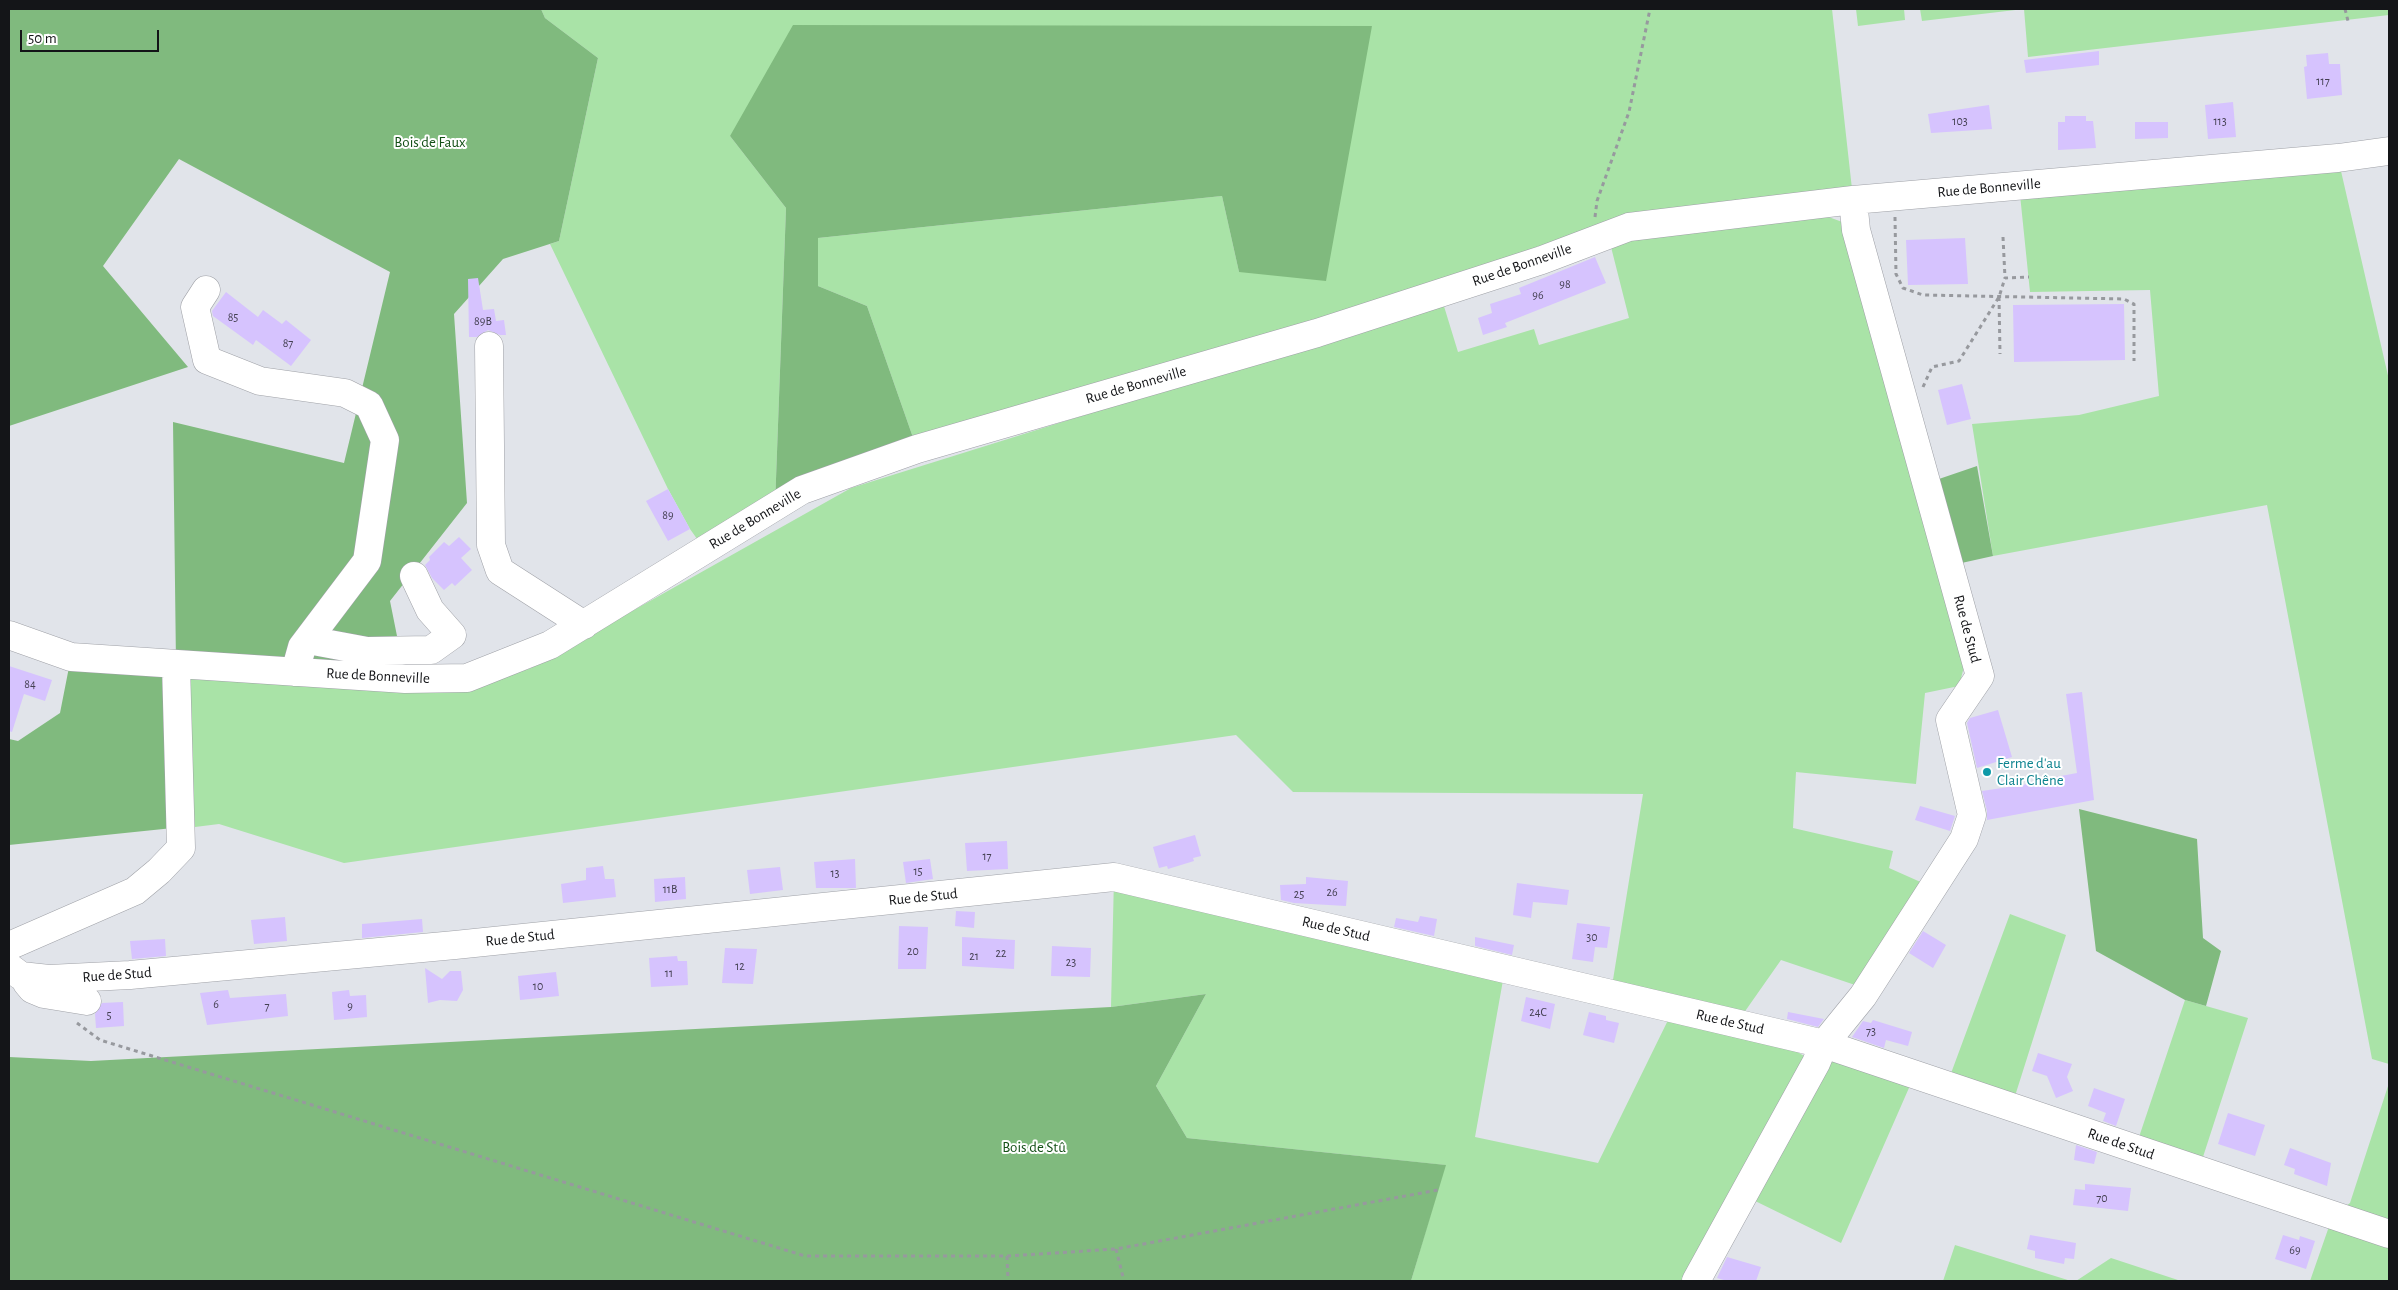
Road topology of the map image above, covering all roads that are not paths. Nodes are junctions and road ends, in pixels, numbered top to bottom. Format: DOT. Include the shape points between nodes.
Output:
graph roads {
  1 [pos="2389,151"];
  2 [pos="1853,200"];
  3 [pos="206,290"];
  4 [pos="489,346"];
  5 [pos="414,576"];
  6 [pos="584,624"];
  7 [pos="9,636"];
  8 [pos="308,640"];
  9 [pos="176,665"];
  10 [pos="295,672"];
  11 [pos="9,946"];
  12 [pos="15,972"];
  13 [pos="79,1010"];
  14 [pos="1824,1044"];
  15 [pos="2389,1234"];
  16 [pos="1696,1281"];
  1 -- 2 [label="street, Rue de Bonneville"];
  2 -- 6 [label="street, Rue de Bonneville" via="1629,227 1542,260 1318,333 917,449 802,490"];
  2 -- 14 [label="street, Rue de Stud" via="1856,230 1980,676 1950,720 1972,815 1964,839 1863,996"];
  3 -- 8 [label="street" via="195,307 206,360 260,381 345,393 370,405 385,440 367,561"];
  4 -- 6 [label="street" via="491,545 500,571"];
  5 -- 8 [label="street" via="430,610 452,635 431,650 368,651"];
  6 -- 10 [label="street, Rue de Bonneville" via="550,645 467,678 405,679"];
  7 -- 9 [label="street, Rue de Bonneville" via="71,657"];
  8 -- 10 [label="street" via="302,648"];
  9 -- 10 [label="street, Rue de Bonneville"];
  9 -- 11 [label="street" via="181,848 135,891"];
  12 -- 13 [label="street" via="32,989"];
  12 -- 14 [label="street, Rue de Stud" via="49,979 179,970 1114,877"];
  14 -- 15 [label="street, Rue de Stud"];
  14 -- 16 [label="street, Rue de Stud"];
}
